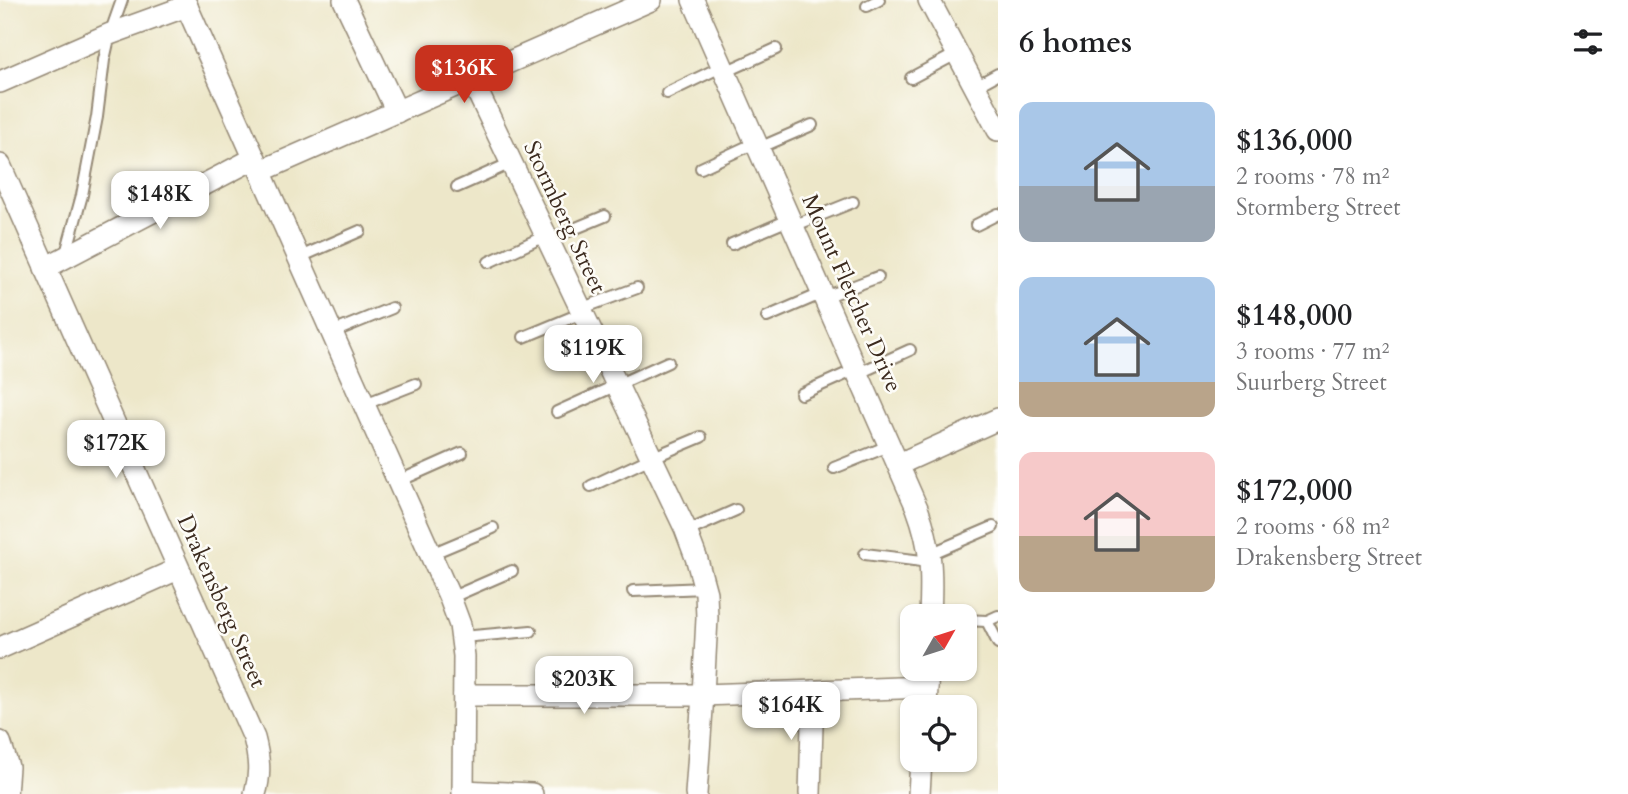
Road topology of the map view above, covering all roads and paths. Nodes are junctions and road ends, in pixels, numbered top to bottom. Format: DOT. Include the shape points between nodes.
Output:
graph roads {
  1 [pos="121,0"];
  2 [pos="344,0"];
  3 [pos="651,0"];
  4 [pos="693,0"];
  5 [pos="878,0"];
  6 [pos="934,2"];
  7 [pos="186,3"];
  8 [pos="867,6"];
  9 [pos="110,34"];
  10 [pos="776,49"];
  11 [pos="958,53"];
  12 [pos="724,69"];
  13 [pos="998,74"];
  14 [pos="471,78"];
  15 [pos="911,78"];
  16 [pos="0,82"];
  17 [pos="976,86"];
  18 [pos="667,93"];
  19 [pos="397,112"];
  20 [pos="813,125"];
  21 [pos="998,130"];
  22 [pos="758,145"];
  23 [pos="511,163"];
  24 [pos="258,164"];
  25 [pos="0,165"];
  26 [pos="701,168"];
  27 [pos="457,187"];
  28 [pos="853,202"];
  29 [pos="998,214"];
  30 [pos="605,216"];
  31 [pos="792,223"];
  32 [pos="976,225"];
  33 [pos="360,231"];
  34 [pos="546,238"];
  35 [pos="732,244"];
  36 [pos="65,257"];
  37 [pos="300,257"];
  38 [pos="489,262"];
  39 [pos="45,268"];
  40 [pos="878,277"];
  41 [pos="637,288"];
  42 [pos="824,295"];
  43 [pos="392,308"];
  44 [pos="581,311"];
  45 [pos="767,317"];
  46 [pos="333,332"];
  47 [pos="524,337"];
  48 [pos="910,350"];
  49 [pos="668,362"];
  50 [pos="858,371"];
  51 [pos="416,384"];
  52 [pos="616,386"];
  53 [pos="801,394"];
  54 [pos="365,404"];
  55 [pos="557,412"];
  56 [pos="998,419"];
  57 [pos="701,437"];
  58 [pos="462,453"];
  59 [pos="895,454"];
  60 [pos="651,458"];
  61 [pos="834,468"];
  62 [pos="399,481"];
  63 [pos="591,486"];
  64 [pos="736,510"];
  65 [pos="993,527"];
  66 [pos="493,528"];
  67 [pos="686,532"];
  68 [pos="431,554"];
  69 [pos="865,554"];
  70 [pos="930,558"];
  71 [pos="178,569"];
  72 [pos="512,571"];
  73 [pos="705,588"];
  74 [pos="633,591"];
  75 [pos="450,598"];
  76 [pos="930,604"];
  77 [pos="998,615"];
  78 [pos="977,621"];
  79 [pos="987,621"];
  80 [pos="531,631"];
  81 [pos="461,637"];
  82 [pos="998,643"];
  83 [pos="0,648"];
  84 [pos="927,688"];
  85 [pos="813,691"];
  86 [pos="464,695"];
  87 [pos="703,695"];
  88 [pos="0,742"];
  89 [pos="920,772"];
  90 [pos="463,793"];
  91 [pos="6,794"];
  92 [pos="255,794"];
  93 [pos="532,794"];
  94 [pos="696,794"];
  95 [pos="810,794"];
  96 [pos="919,794"];
  1 -- 9 [label="lane"];
  2 -- 19 [label="street"];
  3 -- 14 [label="street"];
  4 -- 12 [label="street, Mount Fletcher Drive"];
  5 -- 8 [label="lane"];
  6 -- 11 [label="street"];
  7 -- 9 [label="street"];
  7 -- 24 [label="street"];
  9 -- 16 [label="street"];
  9 -- 36 [label="lane" via="82,195"];
  10 -- 12 [label="lane"];
  11 -- 15 [label="lane"];
  11 -- 17 [label="street"];
  12 -- 18 [label="lane"];
  12 -- 22 [label="street, Mount Fletcher Drive"];
  13 -- 17 [label="lane"];
  14 -- 19 [label="street"];
  14 -- 23 [label="street, Stormberg Street"];
  17 -- 21 [label="street"];
  19 -- 24 [label="street"];
  20 -- 22 [label="lane"];
  22 -- 26 [label="lane"];
  22 -- 31 [label="street, Mount Fletcher Drive"];
  23 -- 27 [label="lane"];
  23 -- 34 [label="street, Stormberg Street"];
  24 -- 36 [label="street"];
  24 -- 37 [label="street"];
  25 -- 39 [label="street, Drakensberg Street"];
  28 -- 31 [label="lane"];
  29 -- 32 [label="lane"];
  30 -- 34 [label="lane"];
  31 -- 35 [label="lane"];
  31 -- 42 [label="street, Mount Fletcher Drive"];
  33 -- 37 [label="lane"];
  34 -- 38 [label="lane"];
  34 -- 44 [label="street, Stormberg Street"];
  36 -- 39 [label="street"];
  37 -- 46 [label="street"];
  39 -- 71 [label="street, Drakensberg Street"];
  40 -- 42 [label="lane"];
  41 -- 44 [label="lane"];
  42 -- 45 [label="lane"];
  42 -- 50 [label="street, Mount Fletcher Drive"];
  43 -- 46 [label="lane"];
  44 -- 47 [label="lane"];
  44 -- 52 [label="street, Stormberg Street"];
  46 -- 54 [label="street"];
  48 -- 50 [label="lane"];
  49 -- 52 [label="lane"];
  50 -- 53 [label="lane"];
  50 -- 59 [label="street, Mount Fletcher Drive"];
  51 -- 54 [label="lane"];
  52 -- 55 [label="lane"];
  52 -- 60 [label="street, Stormberg Street"];
  54 -- 62 [label="street"];
  56 -- 59 [label="street"];
  57 -- 60 [label="lane"];
  58 -- 62 [label="lane"];
  59 -- 61 [label="lane"];
  59 -- 70 [label="street, Mount Fletcher Drive" via="925,529"];
  60 -- 63 [label="lane"];
  60 -- 67 [label="street, Stormberg Street"];
  62 -- 68 [label="street"];
  64 -- 67 [label="lane"];
  65 -- 70 [label="lane"];
  66 -- 68 [label="lane"];
  67 -- 73 [label="street, Stormberg Street"];
  68 -- 75 [label="street"];
  69 -- 70 [label="lane"];
  70 -- 76 [label="street, Mount Fletcher Drive"];
  71 -- 83 [label="street"];
  71 -- 92 [label="street, Drakensberg Street" via="254,738 259,757"];
  72 -- 75 [label="lane"];
  73 -- 74 [label="lane"];
  73 -- 87 [label="street, Stormberg Street"];
  75 -- 81 [label="street"];
  77 -- 79 [label="lane"];
  78 -- 79 [label="lane"];
  79 -- 82 [label="lane"];
  80 -- 81 [label="lane"];
  81 -- 86 [label="street"];
  84 -- 85 [label="street"];
  85 -- 87 [label="street"];
  85 -- 95 [label="street"];
  86 -- 87 [label="street"];
  86 -- 90 [label="street"];
  87 -- 94 [label="street, Stormberg Street"];
  88 -- 91 [label="street" via="8,767"];
  89 -- 96 [label="street"];
  90 -- 93 [label="street"];
}
